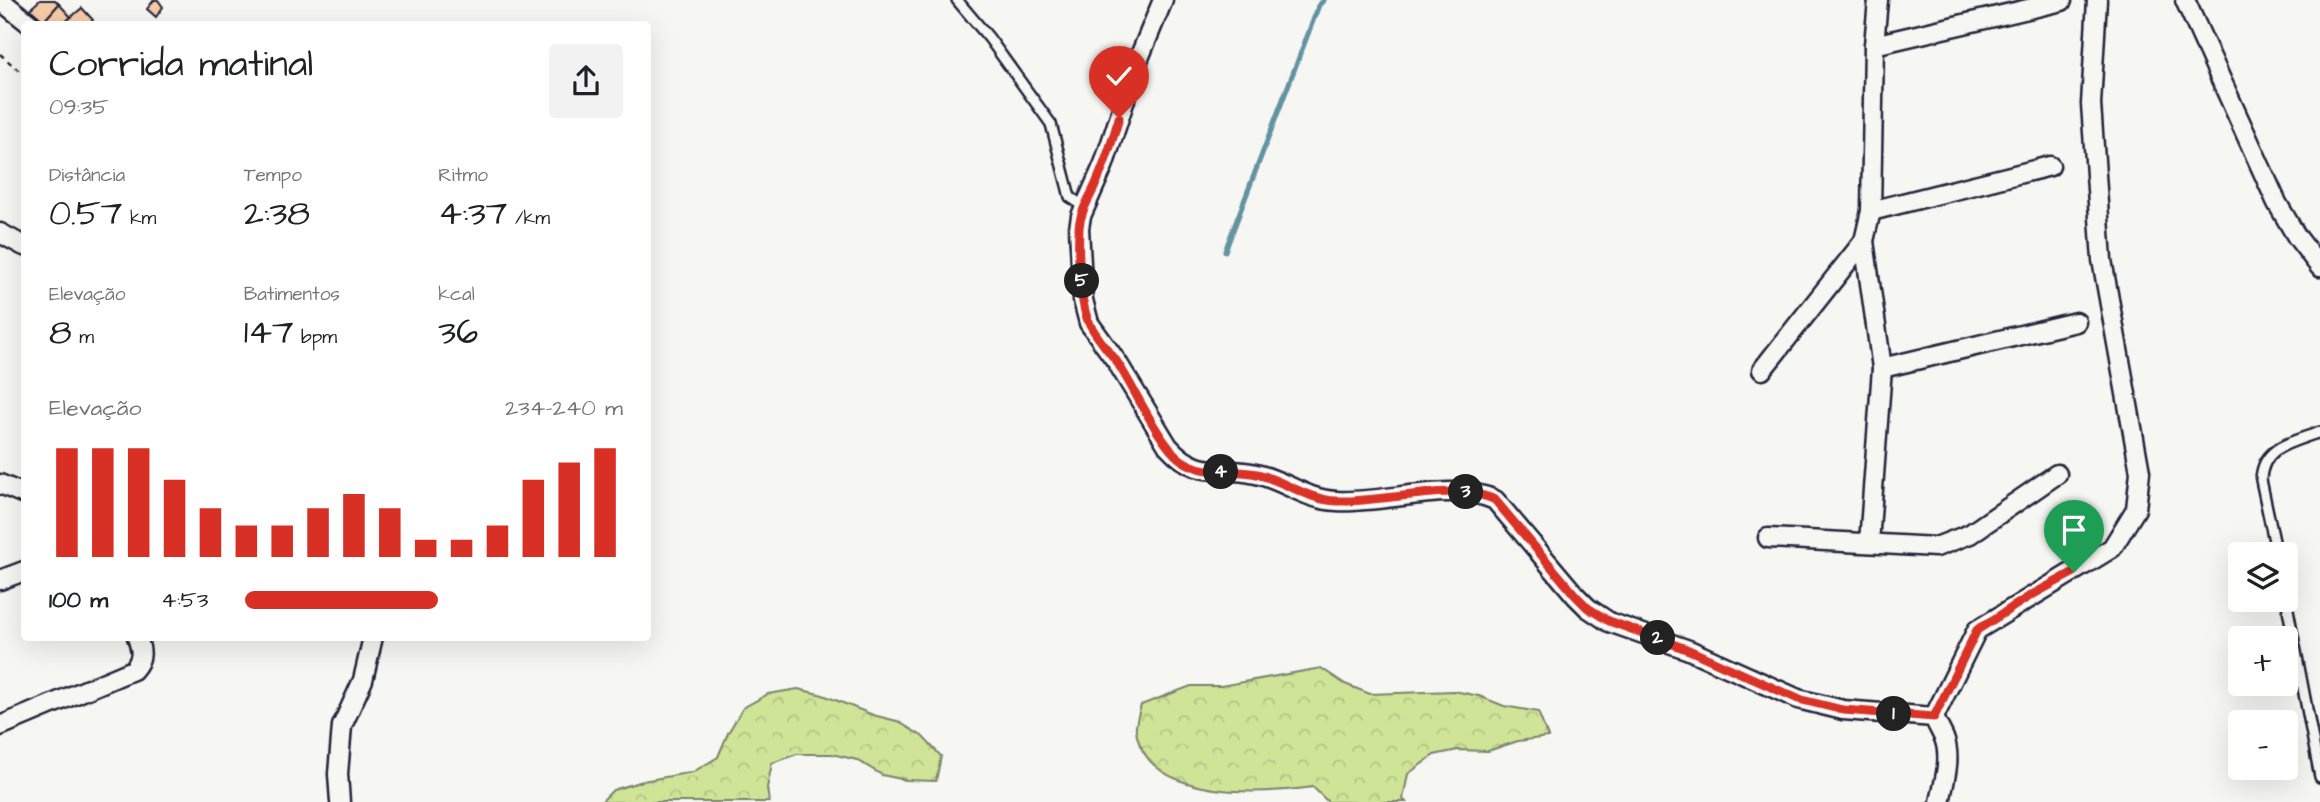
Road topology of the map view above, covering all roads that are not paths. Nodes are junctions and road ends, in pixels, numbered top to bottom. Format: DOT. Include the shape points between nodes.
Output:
graph roads {
  1 [pos="0,0"];
  2 [pos="957,0"];
  3 [pos="1163,0"];
  4 [pos="1878,0"];
  5 [pos="2097,0"];
  6 [pos="2185,0"];
  7 [pos="2062,1"];
  8 [pos="26,21"];
  9 [pos="1874,45"];
  10 [pos="2050,166"];
  11 [pos="1085,207"];
  12 [pos="1871,211"];
  13 [pos="0,233"];
  14 [pos="1864,242"];
  15 [pos="21,244"];
  16 [pos="2320,267"];
  17 [pos="2076,322"];
  18 [pos="1882,368"];
  19 [pos="1762,370"];
  20 [pos="2320,432"];
  21 [pos="2057,474"];
  22 [pos="0,484"];
  23 [pos="21,493"];
  24 [pos="1768,538"];
  25 [pos="2274,542"];
  26 [pos="1869,543"];
  27 [pos="2288,612"];
  28 [pos="138,641"];
  29 [pos="372,641"];
  30 [pos="1934,717"];
  31 [pos="0,726"];
  32 [pos="2320,777"];
  33 [pos="340,802"];
  34 [pos="1940,802"];
  1 -- 8 [label="street"];
  2 -- 11 [label="lane" via="1051,124 1069,197"];
  3 -- 11 [label="street"];
  4 -- 9 [label="street"];
  5 -- 30 [label="street" via="2091,104 2102,260 2140,472 2136,509 2112,548 1977,630"];
  6 -- 16 [label="street" via="2277,203"];
  7 -- 9 [label="street"];
  9 -- 12 [label="street"];
  10 -- 12 [label="street"];
  11 -- 30 [label="street" via="1079,228 1086,316 1179,459 1209,471 1255,474 1308,496 1338,501 1458,492 1486,495 1588,608 1609,621 1689,650 1798,699 1843,710"];
  12 -- 14 [label="street"];
  13 -- 15 [label="street"];
  14 -- 18 [label="street"];
  14 -- 19 [label="street"];
  17 -- 18 [label="street"];
  18 -- 26 [label="street"];
  20 -- 25 [label="lane" via="2269,454 2261,470"];
  21 -- 26 [label="street" via="1970,534 1936,547"];
  22 -- 23 [label="street"];
  24 -- 26 [label="street"];
  27 -- 32 [label="lane"];
  28 -- 31 [label="street" via="140,662 133,670"];
  29 -- 33 [label="street" via="363,680 342,726"];
  30 -- 34 [label="street" via="1948,764"];
}
